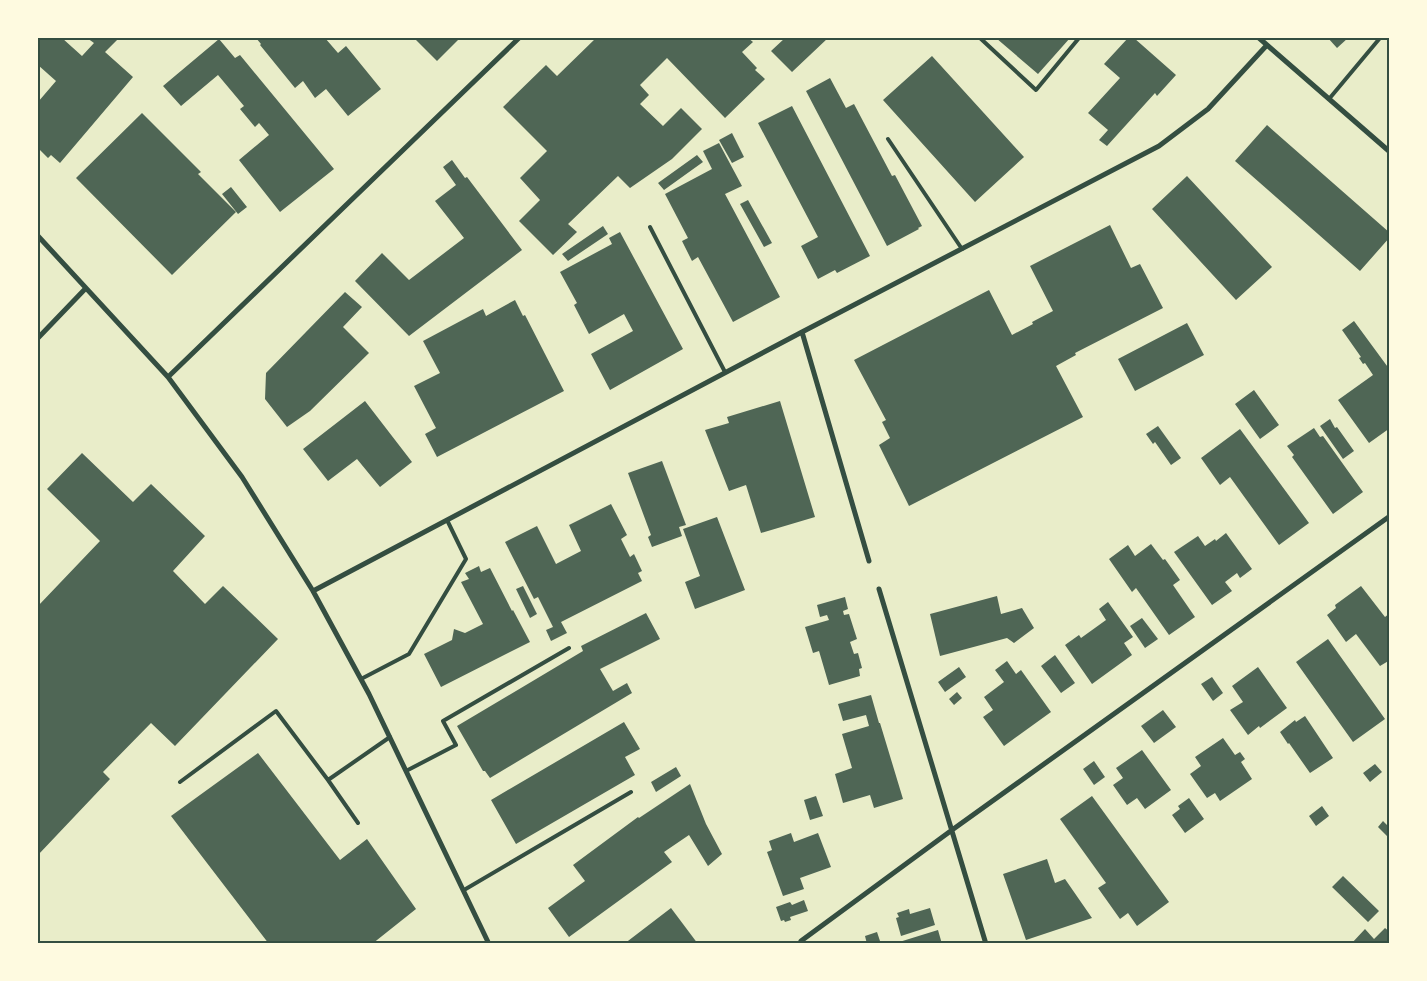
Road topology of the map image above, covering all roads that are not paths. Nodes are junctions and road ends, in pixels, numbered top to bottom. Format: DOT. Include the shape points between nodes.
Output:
graph roads {
  1 [pos="519,38"];
  2 [pos="980,38"];
  3 [pos="1078,38"];
  4 [pos="1259,38"];
  5 [pos="1380,38"];
  6 [pos="1267,45"];
  7 [pos="1329,99"];
  8 [pos="888,139"];
  9 [pos="1390,152"];
  10 [pos="650,227"];
  11 [pos="38,236"];
  12 [pos="962,249"];
  13 [pos="86,288"];
  14 [pos="802,332"];
  15 [pos="38,338"];
  16 [pos="725,372"];
  17 [pos="168,377"];
  18 [pos="1390,516"];
  19 [pos="447,520"];
  20 [pos="869,561"];
  21 [pos="879,589"];
  22 [pos="313,591"];
  23 [pos="569,648"];
  24 [pos="361,679"];
  25 [pos="390,737"];
  26 [pos="406,772"];
  27 [pos="328,780"];
  28 [pos="180,782"];
  29 [pos="631,792"];
  30 [pos="358,823"];
  31 [pos="952,830"];
  32 [pos="464,890"];
  33 [pos="801,941"];
  34 [pos="489,944"];
  35 [pos="986,944"];
  1 -- 17 [label="street"];
  2 -- 3 [label="lane" via="1036,90"];
  4 -- 6 [label="street"];
  5 -- 7 [label="lane"];
  6 -- 7 [label="street"];
  6 -- 12 [label="street" via="1208,109 1159,146"];
  7 -- 9 [label="street"];
  8 -- 12 [label="lane"];
  10 -- 16 [label="lane"];
  11 -- 13 [label="street"];
  12 -- 14 [label="street"];
  13 -- 15 [label="street"];
  13 -- 17 [label="street"];
  14 -- 16 [label="street"];
  14 -- 20 [label="street"];
  16 -- 19 [label="street"];
  17 -- 22 [label="street" via="242,477"];
  18 -- 31 [label="street"];
  19 -- 22 [label="street"];
  19 -- 24 [label="lane" via="466,559 409,654"];
  21 -- 31 [label="street"];
  22 -- 24 [label="street"];
  23 -- 26 [label="lane" via="443,721 456,745"];
  24 -- 25 [label="street"];
  25 -- 26 [label="street"];
  25 -- 27 [label="lane"];
  26 -- 32 [label="street"];
  27 -- 28 [label="lane" via="276,711"];
  27 -- 30 [label="lane"];
  29 -- 32 [label="lane"];
  31 -- 33 [label="street"];
  31 -- 35 [label="street"];
  32 -- 34 [label="street"];
}
